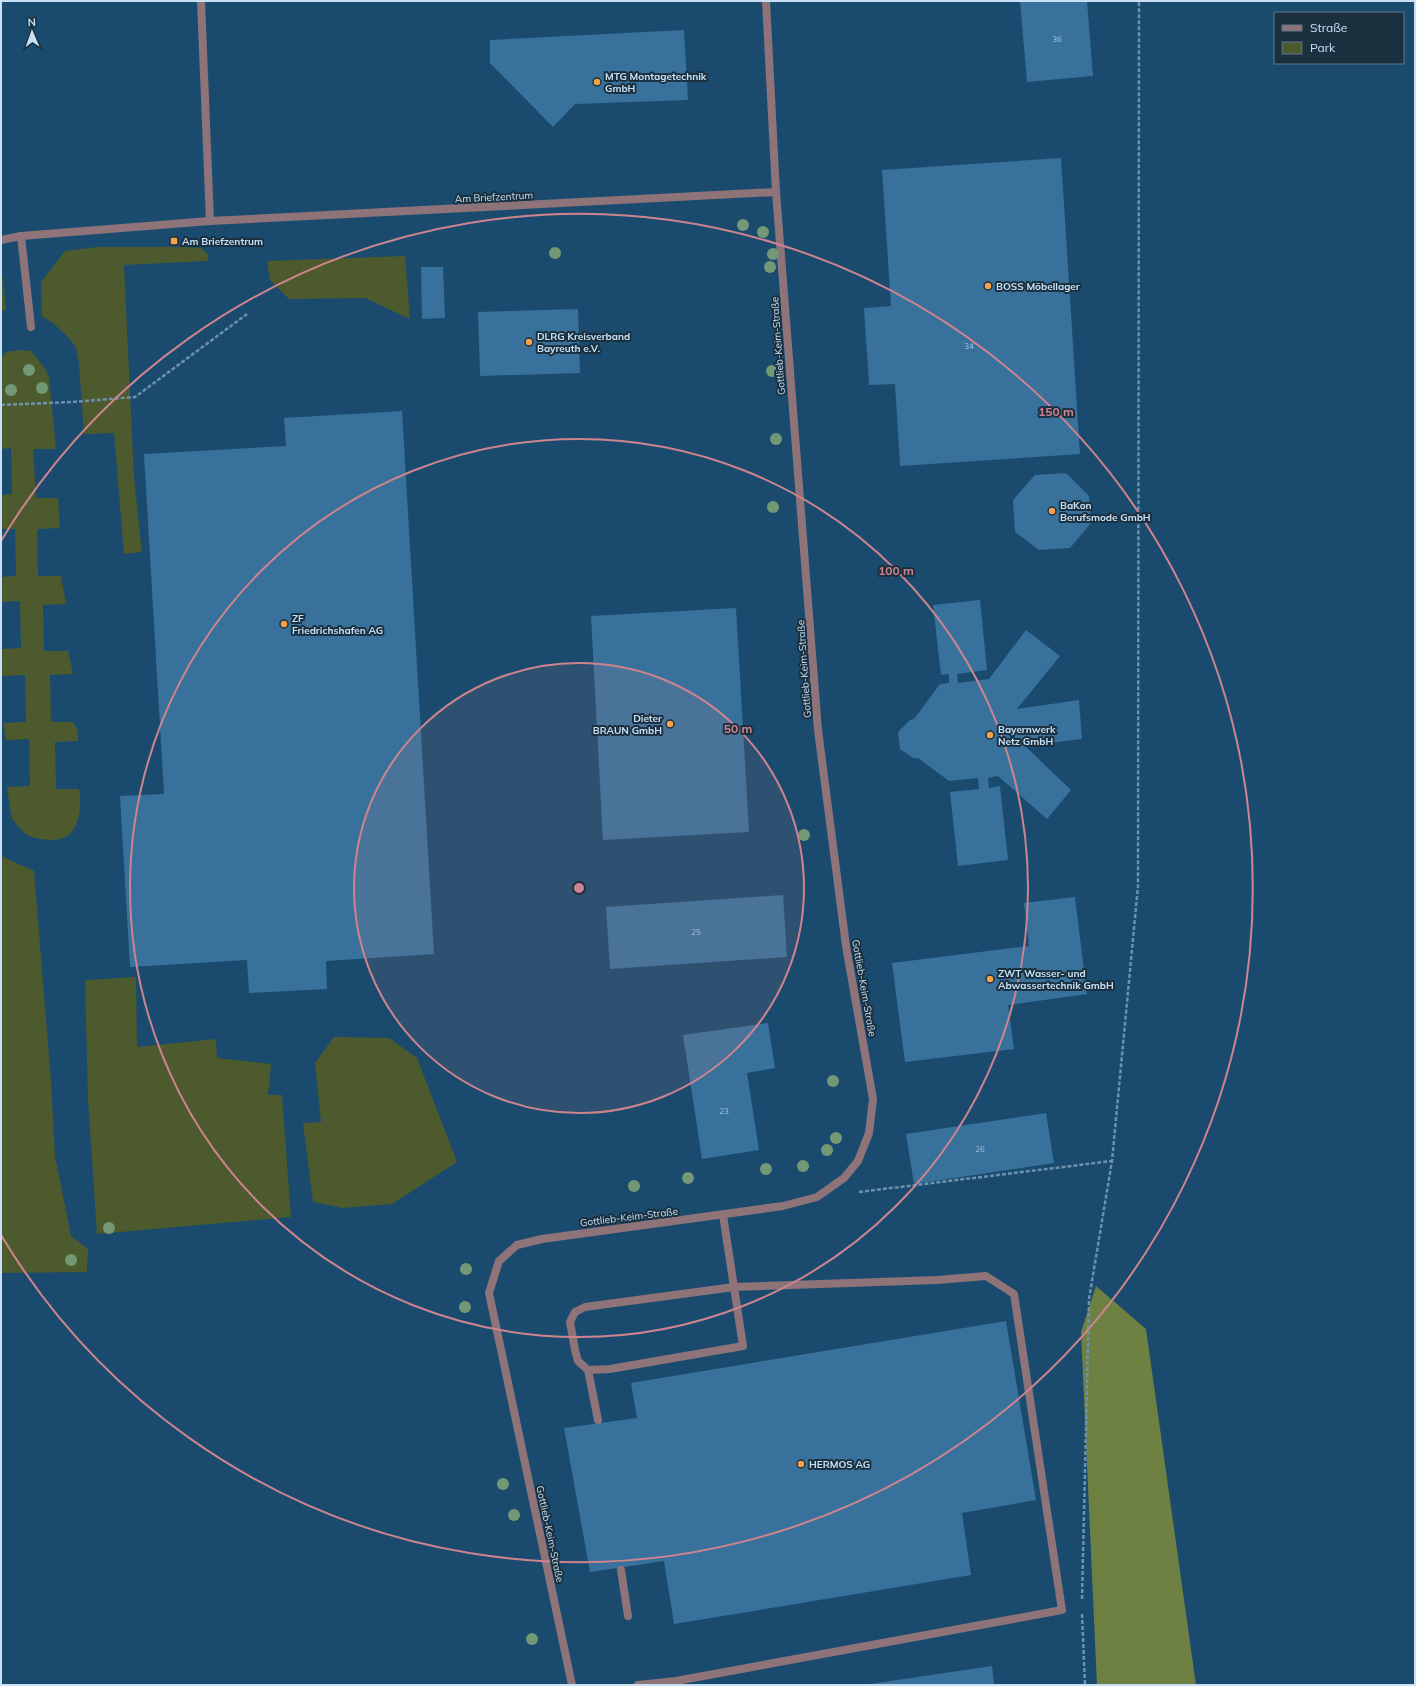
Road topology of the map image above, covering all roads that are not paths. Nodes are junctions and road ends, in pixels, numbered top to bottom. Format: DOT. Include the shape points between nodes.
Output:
graph roads {
  1 [pos="201,1"];
  2 [pos="766,1"];
  3 [pos="776,192"];
  4 [pos="210,221"];
  5 [pos="1,235"];
  6 [pos="21,236"];
  7 [pos="1,240"];
  8 [pos="31,327"];
  9 [pos="723,1215"];
  10 [pos="734,1287"];
  11 [pos="588,1370"];
  12 [pos="598,1420"];
  13 [pos="621,1570"];
  14 [pos="628,1616"];
  15 [pos="572,1685"];
  16 [pos="638,1685"];
  1 -- 4 [label="street"];
  2 -- 3 [label="street, Gottlieb-Keim-Straße"];
  3 -- 4 [label="street, Am Briefzentrum"];
  3 -- 9 [label="street, Gottlieb-Keim-Straße" via="818,730 846,946 873,1099 869,1133 858,1161 844,1178 817,1197 783,1206"];
  4 -- 6 [label="street, Am Briefzentrum"];
  5 -- 6 [label="street, Am Briefzentrum"];
  6 -- 7 [label="street, Am Briefzentrum"];
  6 -- 8 [label="street"];
  9 -- 10 [label="street"];
  9 -- 15 [label="street, Gottlieb-Keim-Straße" via="542,1239 517,1245 500,1261 489,1293"];
  10 -- 11 [label="street" via="743,1346 610,1369"];
  10 -- 11 [label="street" via="585,1307 575,1312 570,1322 575,1350 578,1362"];
  10 -- 16 [label="street" via="986,1276 1014,1294 1062,1610 676,1681"];
  11 -- 12 [label="street"];
  13 -- 14 [label="street"];
}
